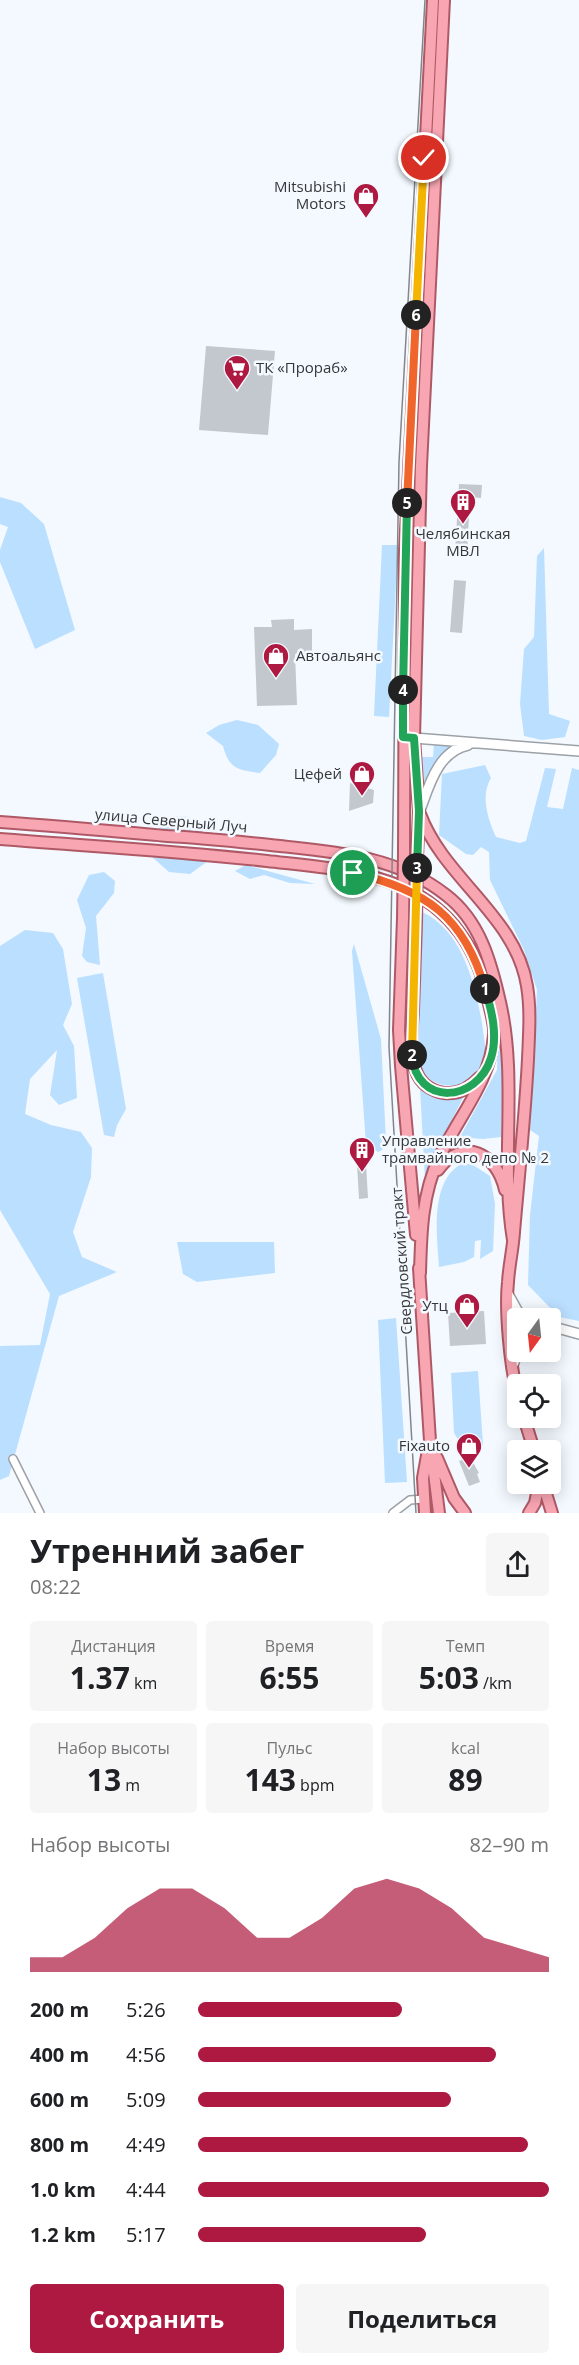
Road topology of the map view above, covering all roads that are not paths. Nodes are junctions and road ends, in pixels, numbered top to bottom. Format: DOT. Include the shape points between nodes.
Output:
graph roads {
  1 [pos="433,0"];
  2 [pos="444,0"];
  3 [pos="409,737"];
  4 [pos="479,744"];
  5 [pos="579,751"];
  6 [pos="419,811"];
  7 [pos="0,822"];
  8 [pos="0,838"];
  9 [pos="491,1059"];
  10 [pos="428,1186"];
  11 [pos="507,1205"];
  12 [pos="513,1240"];
  13 [pos="420,1273"];
  14 [pos="507,1293"];
  15 [pos="516,1308"];
  16 [pos="561,1330"];
  17 [pos="579,1334"];
  18 [pos="515,1362"];
  19 [pos="513,1371"];
  20 [pos="514,1374"];
  21 [pos="430,1441"];
  22 [pos="13,1459"];
  23 [pos="536,1494"];
  24 [pos="546,1494"];
  25 [pos="424,1499"];
  26 [pos="40,1513"];
  27 [pos="393,1513"];
  28 [pos="425,1513"];
  29 [pos="439,1513"];
  30 [pos="465,1513"];
  31 [pos="529,1513"];
  32 [pos="552,1513"];
  1 -- 3 [label="main road, Свердловский тракт" via="405,550"];
  2 -- 3 [label="main road, Свердловский тракт"];
  3 -- 4 [label="main road"];
  3 -- 6 [label="main road, Свердловский тракт"];
  3 -- 13 [label="main road, Свердловский тракт, bridge" via="399,1030"];
  4 -- 5 [label="main road"];
  4 -- 6 [label="main road" via="458,749 443,760"];
  6 -- 9 [label="main road, Свердловский тракт, bridge" via="411,1047 416,1074 435,1091 458,1093 472,1085"];
  6 -- 12 [label="main road, Свердловский тракт" via="438,851 498,922 523,966 530,1010"];
  7 -- 11 [label="main road, улица Северный Луч" via="339,852 403,869 448,896 472,923 488,954 500,1003 507,1048"];
  8 -- 9 [label="main road, улица Северный Луч" via="226,856 336,870 400,886 441,911 461,932 477,961 494,1032"];
  9 -- 10 [label="main road"];
  10 -- 11 [label="main road, Свердловский тракт" via="449,1157 472,1151 496,1167"];
  10 -- 13 [label="main road" via="421,1227"];
  11 -- 12 [label="main road"];
  12 -- 14 [label="main road, Свердловский тракт"];
  13 -- 21 [label="main road, Свердловский тракт"];
  14 -- 15 [label="main road"];
  14 -- 19 [label="main road, Свердловский тракт"];
  16 -- 17 [label="main road"];
  18 -- 19 [label="main road"];
  19 -- 20 [label="main road, Свердловский тракт"];
  21 -- 25 [label="main road" via="423,1478"];
  21 -- 29 [label="main road, Свердловский тракт"];
  21 -- 30 [label="main road" via="446,1481"];
  22 -- 26 [label="street"];
  23 -- 31 [label="main road"];
  24 -- 32 [label="main road"];
  25 -- 27 [label="street" via="410,1500"];
  25 -- 28 [label="main road"];
}
